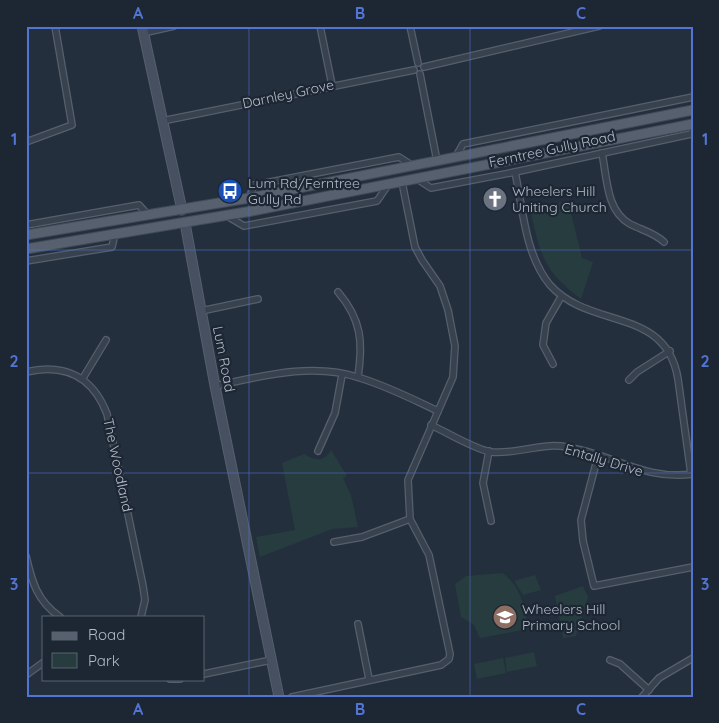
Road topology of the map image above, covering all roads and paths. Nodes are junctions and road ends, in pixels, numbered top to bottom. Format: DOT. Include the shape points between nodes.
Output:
graph roads {
  1 [pos="55,26"];
  2 [pos="174,26"];
  3 [pos="320,26"];
  4 [pos="410,26"];
  5 [pos="599,26"];
  6 [pos="143,30"];
  7 [pos="418,63"];
  8 [pos="424,67"];
  9 [pos="414,70"];
  10 [pos="420,74"];
  11 [pos="332,85"];
  12 [pos="693,98"];
  13 [pos="693,110"];
  14 [pos="162,121"];
  15 [pos="693,124"];
  16 [pos="693,130"];
  17 [pos="26,142"];
  18 [pos="602,153"];
  19 [pos="455,158"];
  20 [pos="437,162"];
  21 [pos="515,172"];
  22 [pos="440,174"];
  23 [pos="417,179"];
  24 [pos="402,182"];
  25 [pos="388,185"];
  26 [pos="249,198"];
  27 [pos="182,210"];
  28 [pos="252,212"];
  29 [pos="149,215"];
  30 [pos="227,216"];
  31 [pos="113,221"];
  32 [pos="185,223"];
  33 [pos="26,225"];
  34 [pos="115,234"];
  35 [pos="26,235"];
  36 [pos="664,242"];
  37 [pos="26,249"];
  38 [pos="26,261"];
  39 [pos="338,292"];
  40 [pos="562,297"];
  41 [pos="258,299"];
  42 [pos="201,311"];
  43 [pos="106,340"];
  44 [pos="670,351"];
  45 [pos="553,364"];
  46 [pos="26,372"];
  47 [pos="342,375"];
  48 [pos="358,377"];
  49 [pos="83,378"];
  50 [pos="629,380"];
  51 [pos="215,386"];
  52 [pos="438,411"];
  53 [pos="432,425"];
  54 [pos="318,451"];
  55 [pos="489,452"];
  56 [pos="598,456"];
  57 [pos="692,474"];
  58 [pos="410,519"];
  59 [pos="491,521"];
  60 [pos="334,542"];
  61 [pos="26,556"];
  62 [pos="693,567"];
  63 [pos="59,616"];
  64 [pos="141,616"];
  65 [pos="358,624"];
  66 [pos="693,658"];
  67 [pos="271,660"];
  68 [pos="610,660"];
  69 [pos="42,663"];
  70 [pos="205,674"];
  71 [pos="26,675"];
  72 [pos="369,679"];
  73 [pos="649,690"];
  74 [pos="279,697"];
  75 [pos="292,697"];
  76 [pos="642,697"];
  1 -- 17 [label="street" via="72,125"];
  2 -- 6 [label="street"];
  3 -- 11 [label="street"];
  4 -- 7 [label="street"];
  5 -- 8 [label="street"];
  6 -- 14 [label="street, Lum Road"];
  7 -- 8 [label="street"];
  7 -- 9 [label="street"];
  8 -- 10 [label="street"];
  9 -- 10 [label="street"];
  9 -- 11 [label="street, Darnley Grove"];
  10 -- 20 [label="street"];
  11 -- 14 [label="street, Darnley Grove"];
  12 -- 19 [label="street, Ferntree Gully Road" via="463,144"];
  13 -- 19 [label="main road, Ferntree Gully Road"];
  14 -- 27 [label="street, Lum Road"];
  15 -- 22 [label="main road, Ferntree Gully Road"];
  16 -- 18 [label="street, Ferntree Gully Road" via="691,134"];
  18 -- 21 [label="street, Ferntree Gully Road"];
  18 -- 36 [label="street" via="615,210 622,219 659,236"];
  19 -- 20 [label="main road, Ferntree Gully Road"];
  20 -- 22 [label="main road"];
  20 -- 26 [label="main road, Ferntree Gully Road"];
  21 -- 23 [label="street, Ferntree Gully Road" via="431,188"];
  21 -- 40 [label="street" via="533,255 540,271"];
  22 -- 23 [label="main road, Ferntree Gully Road"];
  23 -- 24 [label="main road, Ferntree Gully Road"];
  24 -- 25 [label="main road, Ferntree Gully Road"];
  24 -- 52 [label="street" via="416,247 440,286 455,346 453,377"];
  25 -- 28 [label="main road, Ferntree Gully Road"];
  25 -- 30 [label="street" via="377,201 244,226"];
  26 -- 27 [label="main road, Ferntree Gully Road"];
  26 -- 28 [label="main road"];
  27 -- 29 [label="main road, Ferntree Gully Road"];
  27 -- 32 [label="main road, Lum Road"];
  28 -- 30 [label="main road, Ferntree Gully Road"];
  29 -- 31 [label="main road, Ferntree Gully Road"];
  29 -- 33 [label="street" via="139,205"];
  30 -- 32 [label="main road, Ferntree Gully Road"];
  31 -- 34 [label="main road"];
  31 -- 35 [label="main road, Ferntree Gully Road"];
  32 -- 34 [label="main road, Ferntree Gully Road"];
  32 -- 42 [label="street, Lum Road"];
  34 -- 37 [label="main road, Ferntree Gully Road"];
  34 -- 38 [label="street" via="112,247"];
  39 -- 48 [label="street" via="347,302 361,337"];
  40 -- 44 [label="street" via="657,336"];
  40 -- 45 [label="street" via="546,323 543,345"];
  41 -- 42 [label="street"];
  42 -- 51 [label="street, Lum Road"];
  43 -- 49 [label="street"];
  44 -- 50 [label="street"];
  44 -- 57 [label="street" via="675,363"];
  46 -- 49 [label="street" via="50,369"];
  47 -- 48 [label="street"];
  47 -- 51 [label="street" via="292,371"];
  47 -- 54 [label="street" via="335,413"];
  48 -- 52 [label="street"];
  49 -- 64 [label="street, The Woodland" via="102,400 107,414 143,586"];
  51 -- 67 [label="street, Lum Road"];
  52 -- 53 [label="street"];
  53 -- 55 [label="street"];
  53 -- 58 [label="street" via="408,480"];
  55 -- 56 [label="street, Entally Drive" via="554,446"];
  55 -- 59 [label="street" via="483,484"];
  56 -- 57 [label="street, Entally Drive" via="650,474"];
  56 -- 62 [label="street" via="581,520 582,540 594,586"];
  58 -- 60 [label="street" via="362,537"];
  58 -- 72 [label="street" via="429,556 449,659 441,666"];
  61 -- 63 [label="street" via="38,595"];
  65 -- 72 [label="street"];
  66 -- 73 [label="street" via="670,670"];
  67 -- 70 [label="street"];
  67 -- 74 [label="street, Lum Road"];
  68 -- 73 [label="street" via="620,664"];
  69 -- 71 [label="street"];
  72 -- 75 [label="street"];
  73 -- 76 [label="street"];
}
